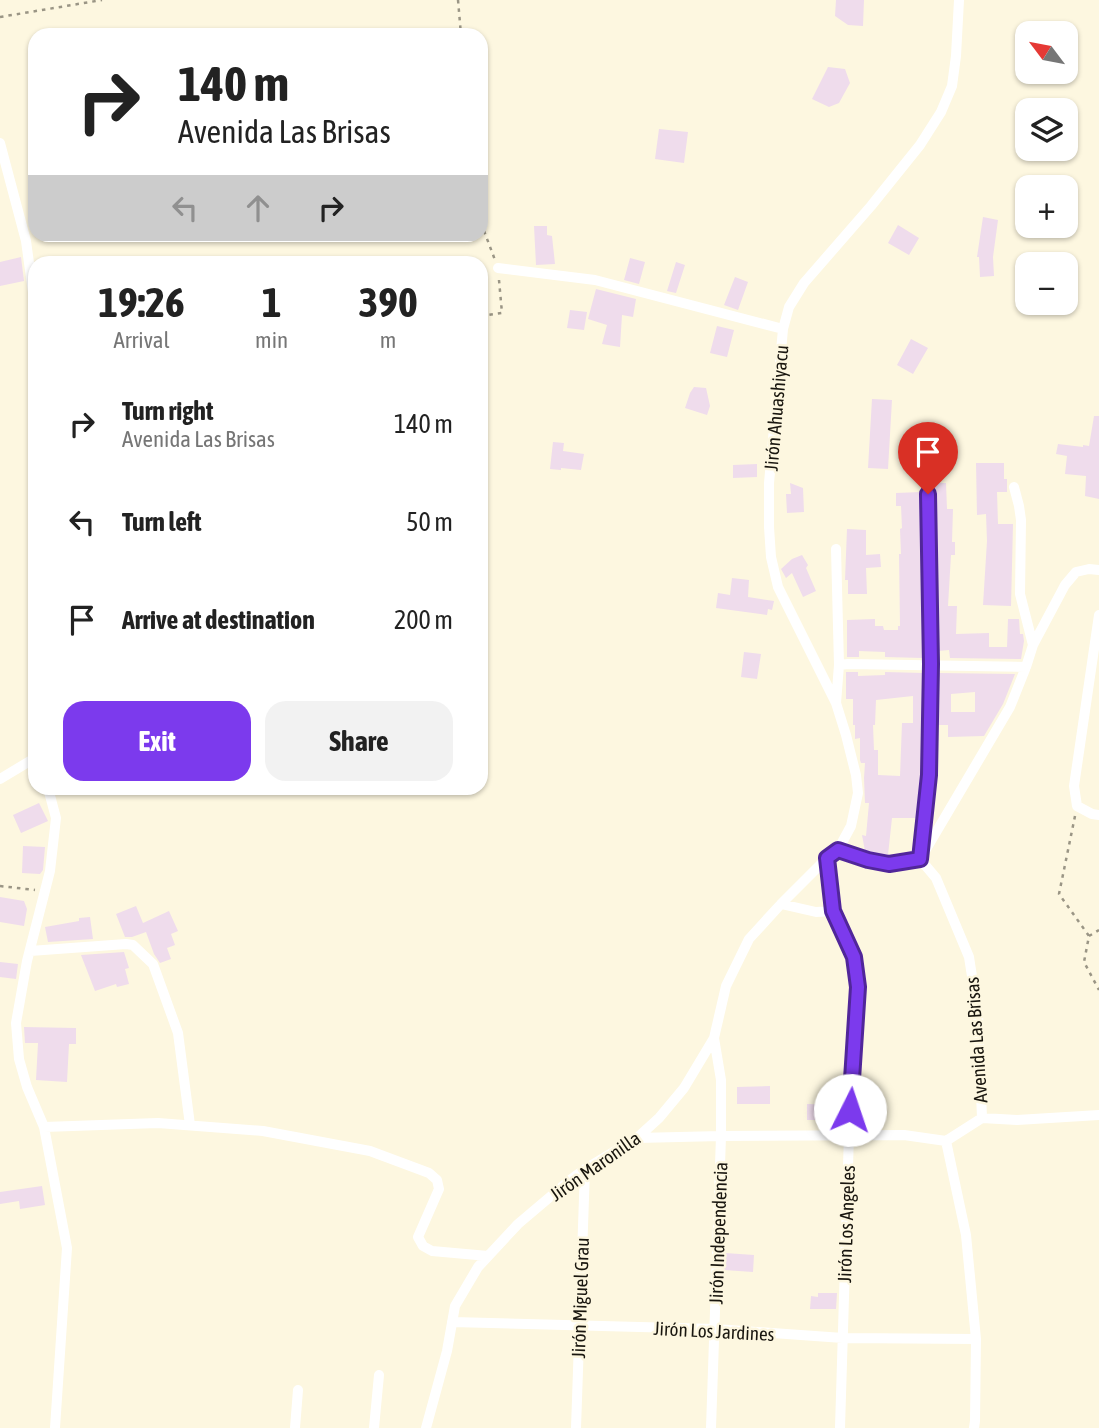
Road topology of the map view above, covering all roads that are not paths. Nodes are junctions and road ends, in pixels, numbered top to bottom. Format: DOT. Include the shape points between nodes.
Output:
graph roads {
  1 [pos="959,0"];
  2 [pos="0,143"];
  3 [pos="28,256"];
  4 [pos="498,268"];
  5 [pos="783,329"];
  6 [pos="1014,487"];
  7 [pos="928,494"];
  8 [pos="836,550"];
  9 [pos="1099,570"];
  10 [pos="1099,615"];
  11 [pos="1033,645"];
  12 [pos="931,664"];
  13 [pos="839,666"];
  14 [pos="1026,667"];
  15 [pos="836,703"];
  16 [pos="28,762"];
  17 [pos="0,779"];
  18 [pos="50,795"];
  19 [pos="1099,815"];
  20 [pos="838,850"];
  21 [pos="827,858"];
  22 [pos="920,859"];
  23 [pos="781,904"];
  24 [pos="833,911"];
  25 [pos="30,951"];
  26 [pos="714,1038"];
  27 [pos="1099,1115"];
  28 [pos="982,1118"];
  29 [pos="190,1125"];
  30 [pos="44,1127"];
  31 [pos="849,1135"];
  32 [pos="721,1136"];
  33 [pos="637,1138"];
  34 [pos="946,1141"];
  35 [pos="585,1169"];
  36 [pos="488,1256"];
  37 [pos="452,1322"];
  38 [pos="579,1326"];
  39 [pos="715,1329"];
  40 [pos="843,1338"];
  41 [pos="976,1339"];
  42 [pos="379,1375"];
  43 [pos="298,1390"];
  44 [pos="974,1425"];
  45 [pos="55,1428"];
  46 [pos="295,1428"];
  47 [pos="374,1428"];
  48 [pos="426,1428"];
  49 [pos="576,1428"];
  50 [pos="711,1428"];
  51 [pos="840,1428"];
  1 -- 5 [label="street, Jirón Ahuashiyacu" via="952,86 941,112 904,165 804,283 789,307"];
  2 -- 3 [label="street"];
  4 -- 5 [label="street" via="595,280"];
  5 -- 15 [label="street, Jirón Ahuashiyacu" via="769,483 771,557 778,587"];
  6 -- 11 [label="street" via="1021,520 1020,594"];
  7 -- 12 [label="street"];
  8 -- 13 [label="street"];
  9 -- 11 [label="street" via="1076,572"];
  10 -- 19 [label="street" via="1074,786 1077,806"];
  11 -- 14 [label="street"];
  12 -- 13 [label="street"];
  12 -- 14 [label="street"];
  12 -- 22 [label="street" via="929,775"];
  13 -- 15 [label="street"];
  14 -- 22 [label="street" via="1010,707"];
  15 -- 20 [label="street, Jirón Ahuashiyacu" via="858,793 851,826"];
  16 -- 17 [label="street"];
  18 -- 25 [label="street" via="56,818 50,871"];
  20 -- 21 [label="street, Jirón Maronilla"];
  20 -- 22 [label="street" via="889,864"];
  21 -- 23 [label="street, Jirón Maronilla"];
  21 -- 24 [label="street, Jirón Los Angeles"];
  22 -- 28 [label="street, Avenida Las Brisas" via="936,878 969,957 978,1015"];
  23 -- 24 [label="street"];
  23 -- 26 [label="street, Jirón Maronilla" via="749,939 726,986"];
  24 -- 31 [label="street, Jirón Los Angeles" via="854,957 858,987"];
  25 -- 29 [label="street" via="133,945 153,964 178,1033"];
  25 -- 30 [label="street" via="16,1023 19,1059"];
  26 -- 32 [label="street, Jirón Independencia" via="721,1080"];
  26 -- 33 [label="street, Jirón Maronilla" via="684,1088"];
  27 -- 28 [label="street"];
  28 -- 34 [label="street, Avenida Las Brisas"];
  29 -- 30 [label="street"];
  29 -- 36 [label="street" via="262,1131 370,1151 429,1173 439,1189 418,1237 423,1246 432,1251"];
  30 -- 45 [label="street" via="66,1248"];
  31 -- 32 [label="street"];
  31 -- 34 [label="street"];
  31 -- 40 [label="street, Jirón Los Angeles"];
  32 -- 33 [label="street"];
  32 -- 39 [label="street, Jirón Independencia"];
  33 -- 35 [label="street, Jirón Maronilla"];
  34 -- 41 [label="street" via="966,1235"];
  35 -- 36 [label="street, Jirón Maronilla" via="518,1224"];
  35 -- 38 [label="street, Jirón Miguel Grau"];
  36 -- 37 [label="street, Jirón Maronilla" via="455,1306"];
  37 -- 38 [label="street, Jirón Los Jardines"];
  37 -- 48 [label="street, Jirón Maronilla"];
  38 -- 39 [label="street, Jirón Los Jardines"];
  38 -- 49 [label="street, Jirón Miguel Grau"];
  39 -- 40 [label="street, Jirón Los Jardines"];
  39 -- 50 [label="street, Jirón Independencia"];
  40 -- 41 [label="street, Jirón Los Jardines"];
  40 -- 51 [label="street, Jirón Los Angeles"];
  41 -- 44 [label="street"];
  42 -- 47 [label="street"];
  43 -- 46 [label="street"];
}
